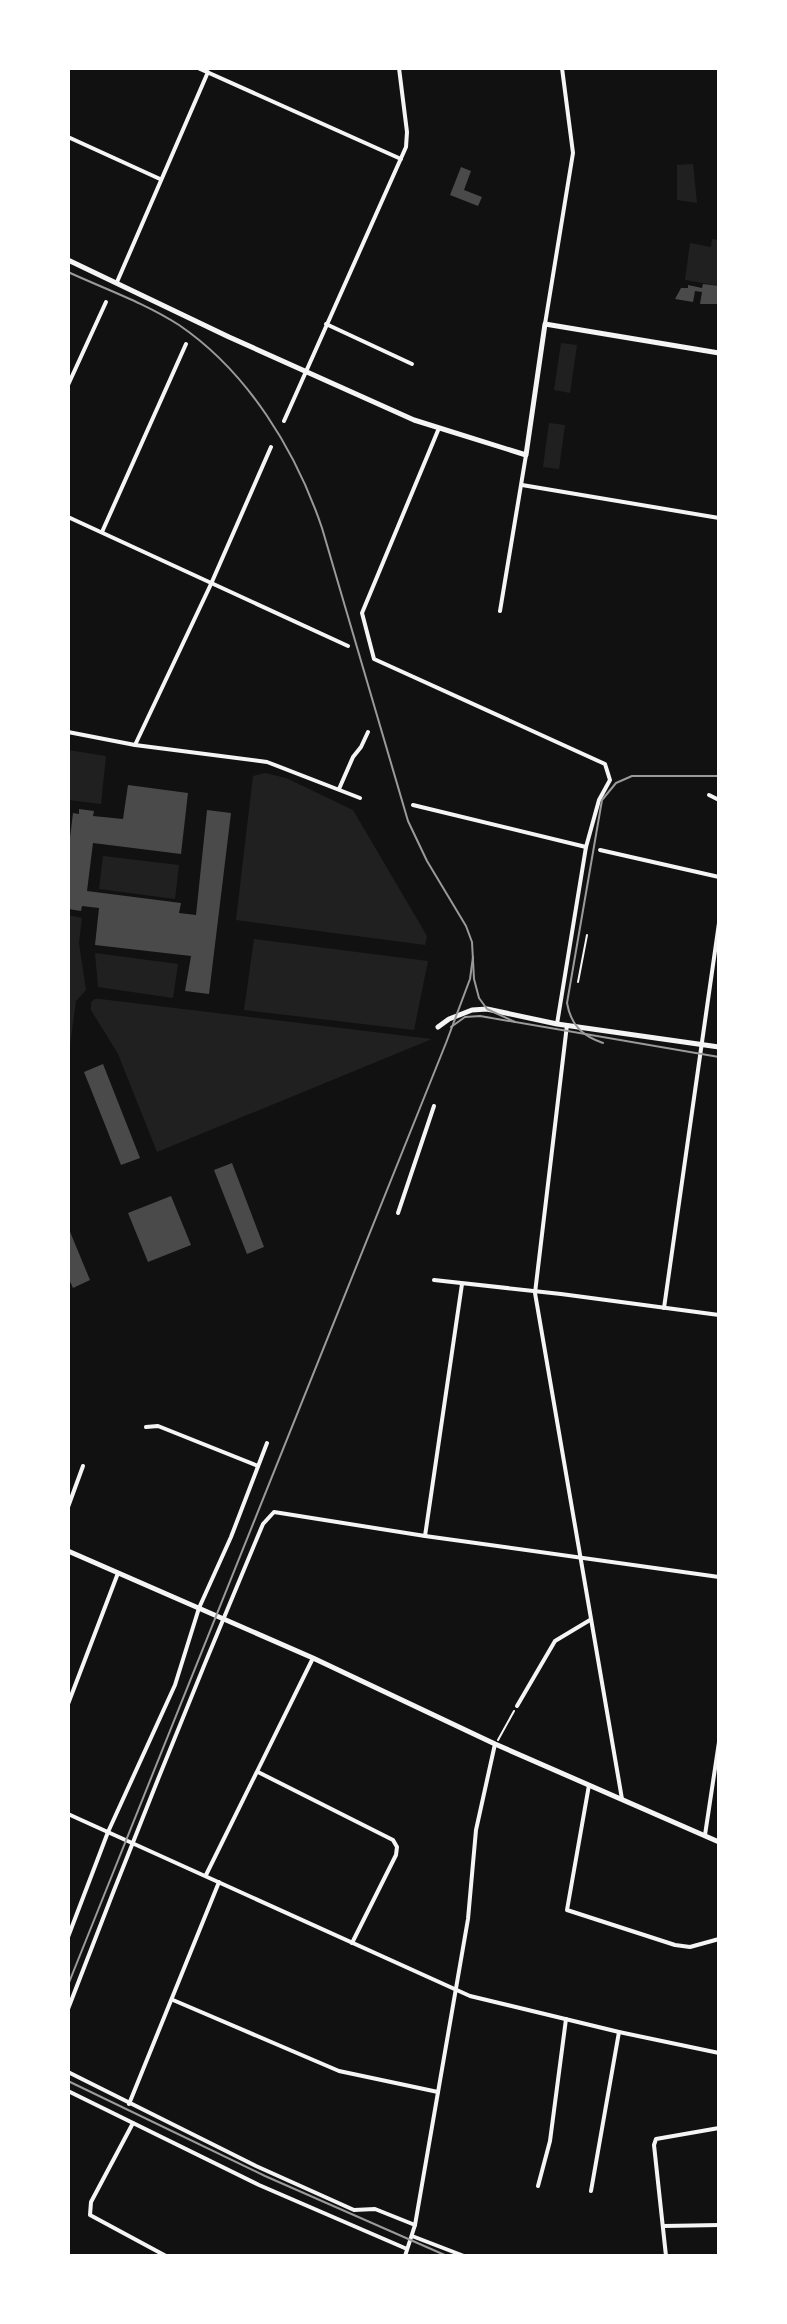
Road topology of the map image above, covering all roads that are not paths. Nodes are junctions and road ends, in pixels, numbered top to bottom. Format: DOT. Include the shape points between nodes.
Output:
graph roads {
  1 [pos="198,68"];
  2 [pos="399,68"];
  3 [pos="562,68"];
  4 [pos="208,72"];
  5 [pos="68,137"];
  6 [pos="401,159"];
  7 [pos="161,179"];
  8 [pos="68,260"];
  9 [pos="117,282"];
  10 [pos="106,302"];
  11 [pos="326,324"];
  12 [pos="545,324"];
  13 [pos="186,344"];
  14 [pos="719,353"];
  15 [pos="412,364"];
  16 [pos="306,371"];
  17 [pos="68,385"];
  18 [pos="284,421"];
  19 [pos="439,428"];
  20 [pos="271,447"];
  21 [pos="526,455"];
  22 [pos="522,485"];
  23 [pos="68,517"];
  24 [pos="719,518"];
  25 [pos="102,532"];
  26 [pos="211,584"];
  27 [pos="500,611"];
  28 [pos="348,646"];
  29 [pos="68,732"];
  30 [pos="368,732"];
  31 [pos="135,745"];
  32 [pos="339,789"];
  33 [pos="709,795"];
  34 [pos="360,798"];
  35 [pos="719,800"];
  36 [pos="413,805"];
  37 [pos="586,847"];
  38 [pos="600,850"];
  39 [pos="719,877"];
  40 [pos="719,923"];
  41 [pos="557,1024"];
  42 [pos="567,1025"];
  43 [pos="438,1027"];
  44 [pos="700,1045"];
  45 [pos="719,1047"];
  46 [pos="434,1106"];
  47 [pos="398,1213"];
  48 [pos="434,1280"];
  49 [pos="462,1284"];
  50 [pos="535,1293"];
  51 [pos="664,1308"];
  52 [pos="719,1315"];
  53 [pos="146,1427"];
  54 [pos="267,1443"];
  55 [pos="83,1466"];
  56 [pos="258,1466"];
  57 [pos="68,1507"];
  58 [pos="425,1536"];
  59 [pos="68,1551"];
  60 [pos="581,1556"];
  61 [pos="118,1573"];
  62 [pos="719,1577"];
  63 [pos="199,1608"];
  64 [pos="223,1618"];
  65 [pos="590,1620"];
  66 [pos="313,1658"];
  67 [pos="70,1692"];
  68 [pos="68,1704"];
  69 [pos="517,1706"];
  70 [pos="719,1742"];
  71 [pos="495,1744"];
  72 [pos="258,1772"];
  73 [pos="589,1785"];
  74 [pos="623,1801"];
  75 [pos="68,1814"];
  76 [pos="108,1832"];
  77 [pos="705,1835"];
  78 [pos="719,1842"];
  79 [pos="132,1843"];
  80 [pos="206,1875"];
  81 [pos="219,1882"];
  82 [pos="68,1937"];
  83 [pos="719,1939"];
  84 [pos="352,1943"];
  85 [pos="455,1989"];
  86 [pos="173,2000"];
  87 [pos="68,2009"];
  88 [pos="566,2019"];
  89 [pos="619,2032"];
  90 [pos="719,2053"];
  91 [pos="68,2072"];
  92 [pos="68,2091"];
  93 [pos="438,2092"];
  94 [pos="129,2104"];
  95 [pos="133,2123"];
  96 [pos="719,2128"];
  97 [pos="538,2186"];
  98 [pos="591,2191"];
  99 [pos="415,2225"];
  100 [pos="719,2225"];
  101 [pos="664,2226"];
  102 [pos="412,2236"];
  103 [pos="407,2249"];
  104 [pos="166,2256"];
  105 [pos="405,2256"];
  106 [pos="464,2256"];
  107 [pos="666,2256"];
  1 -- 4 [label="street"];
  2 -- 6 [label="street" via="407,132"];
  3 -- 12 [label="street" via="573,153"];
  4 -- 6 [label="street"];
  4 -- 7 [label="street"];
  5 -- 7 [label="street"];
  6 -- 11 [label="street"];
  7 -- 9 [label="street"];
  8 -- 9 [label="street"];
  9 -- 16 [label="street"];
  10 -- 17 [label="street"];
  11 -- 15 [label="street"];
  11 -- 16 [label="street"];
  12 -- 14 [label="street"];
  12 -- 21 [label="street"];
  13 -- 25 [label="street"];
  16 -- 18 [label="street"];
  16 -- 19 [label="street"];
  19 -- 21 [label="street"];
  19 -- 37 [label="street" via="362,613 374,659 605,764 610,780"];
  20 -- 26 [label="street"];
  21 -- 22 [label="street"];
  22 -- 24 [label="street"];
  22 -- 27 [label="street"];
  23 -- 25 [label="street"];
  25 -- 26 [label="street"];
  26 -- 28 [label="street"];
  26 -- 31 [label="street"];
  29 -- 31 [label="street"];
  30 -- 32 [label="street"];
  31 -- 32 [label="street" via="267,762"];
  32 -- 34 [label="street"];
  33 -- 35 [label="street"];
  36 -- 37 [label="street"];
  37 -- 41 [label="street"];
  38 -- 39 [label="street"];
  40 -- 44 [label="street"];
  41 -- 42 [label="street"];
  41 -- 43 [label="street" via="480,1009"];
  42 -- 44 [label="street"];
  42 -- 50 [label="street"];
  44 -- 45 [label="street"];
  44 -- 51 [label="street"];
  46 -- 47 [label="street"];
  48 -- 49 [label="street"];
  49 -- 50 [label="street"];
  49 -- 58 [label="street"];
  50 -- 51 [label="street"];
  50 -- 60 [label="street"];
  51 -- 52 [label="street"];
  53 -- 56 [label="street" via="158,1426"];
  54 -- 56 [label="street"];
  55 -- 57 [label="street"];
  56 -- 63 [label="street"];
  58 -- 60 [label="street"];
  58 -- 64 [label="street" via="274,1512 263,1524"];
  59 -- 61 [label="street"];
  60 -- 62 [label="street"];
  60 -- 65 [label="street"];
  61 -- 63 [label="street"];
  61 -- 67 [label="street"];
  63 -- 64 [label="street"];
  63 -- 76 [label="street" via="175,1685"];
  64 -- 66 [label="street"];
  64 -- 79 [label="street"];
  65 -- 69 [label="street" via="555,1641"];
  65 -- 74 [label="street"];
  66 -- 71 [label="street"];
  66 -- 72 [label="street"];
  67 -- 68 [label="street"];
  70 -- 77 [label="street"];
  71 -- 73 [label="street"];
  71 -- 85 [label="street" via="476,1830"];
  72 -- 80 [label="street"];
  72 -- 84 [label="street" via="393,1840 397,1847"];
  73 -- 74 [label="street"];
  73 -- 83 [label="street" via="567,1910 675,1945 690,1947"];
  74 -- 77 [label="street"];
  75 -- 76 [label="street"];
  76 -- 79 [label="street"];
  76 -- 82 [label="street"];
  77 -- 78 [label="street"];
  79 -- 80 [label="street"];
  79 -- 87 [label="street"];
  80 -- 81 [label="street"];
  81 -- 84 [label="street"];
  81 -- 86 [label="street"];
  84 -- 85 [label="street"];
  85 -- 88 [label="street"];
  85 -- 93 [label="street"];
  86 -- 93 [label="street" via="339,2071"];
  86 -- 94 [label="street"];
  88 -- 89 [label="street"];
  88 -- 97 [label="street" via="550,2141"];
  89 -- 90 [label="street"];
  89 -- 98 [label="street"];
  91 -- 94 [label="street"];
  92 -- 95 [label="street"];
  93 -- 99 [label="street"];
  94 -- 99 [label="street" via="354,2210 375,2209"];
  95 -- 103 [label="street"];
  95 -- 104 [label="street" via="91,2202 90,2215"];
  96 -- 101 [label="street" via="656,2139"];
  99 -- 102 [label="street"];
  100 -- 101 [label="street"];
  101 -- 107 [label="street"];
  102 -- 103 [label="street"];
  102 -- 106 [label="street"];
  103 -- 105 [label="street"];
}
